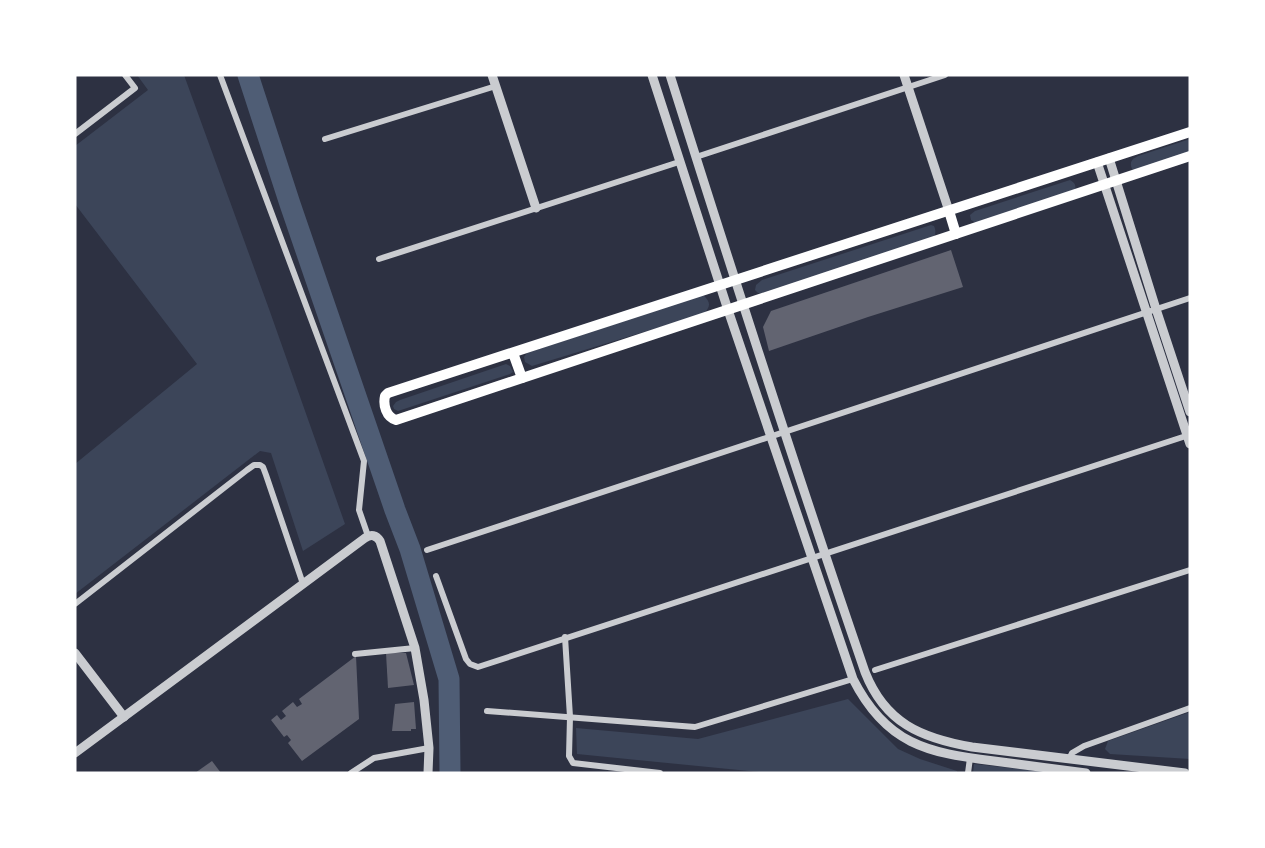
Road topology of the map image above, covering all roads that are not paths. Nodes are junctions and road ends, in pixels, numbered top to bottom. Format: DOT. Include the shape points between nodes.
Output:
graph roads {
  1 [pos="125,75"];
  2 [pos="220,75"];
  3 [pos="492,75"];
  4 [pos="652,75"];
  5 [pos="670,75"];
  6 [pos="904,75"];
  7 [pos="945,75"];
  8 [pos="496,86"];
  9 [pos="908,87"];
  10 [pos="1190,132"];
  11 [pos="75,134"];
  12 [pos="325,139"];
  13 [pos="1190,156"];
  14 [pos="696,157"];
  15 [pos="1109,158"];
  16 [pos="679,162"];
  17 [pos="1097,162"];
  18 [pos="1116,181"];
  19 [pos="1105,185"];
  20 [pos="536,208"];
  21 [pos="949,211"];
  22 [pos="956,234"];
  23 [pos="379,259"];
  24 [pos="736,280"];
  25 [pos="720,285"];
  26 [pos="1190,298"];
  27 [pos="744,305"];
  28 [pos="1156,309"];
  29 [pos="728,310"];
  30 [pos="1146,312"];
  31 [pos="513,353"];
  32 [pos="522,378"];
  33 [pos="1190,412"];
  34 [pos="784,433"];
  35 [pos="772,437"];
  36 [pos="1189,438"];
  37 [pos="368,536"];
  38 [pos="427,550"];
  39 [pos="825,554"];
  40 [pos="813,558"];
  41 [pos="1190,570"];
  42 [pos="436,576"];
  43 [pos="303,584"];
  44 [pos="75,604"];
  45 [pos="566,637"];
  46 [pos="415,648"];
  47 [pos="75,653"];
  48 [pos="355,654"];
  49 [pos="869,672"];
  50 [pos="853,679"];
  51 [pos="1190,708"];
  52 [pos="487,711"];
  53 [pos="124,717"];
  54 [pos="570,717"];
  55 [pos="972,747"];
  56 [pos="429,748"];
  57 [pos="75,753"];
  58 [pos="970,758"];
  59 [pos="1069,759"];
  60 [pos="1068,770"];
  61 [pos="351,773"];
  62 [pos="428,773"];
  63 [pos="660,773"];
  64 [pos="968,773"];
  65 [pos="1086,773"];
  66 [pos="1185,773"];
  1 -- 11 [label="street" via="135,88"];
  2 -- 37 [label="street" via="364,461 359,510"];
  3 -- 8 [label="street"];
  4 -- 16 [label="street"];
  5 -- 14 [label="street"];
  6 -- 9 [label="street"];
  7 -- 9 [label="street"];
  8 -- 12 [label="street"];
  8 -- 20 [label="street"];
  9 -- 14 [label="street"];
  9 -- 21 [label="street"];
  10 -- 15 [label="main road"];
  13 -- 18 [label="main road"];
  14 -- 16 [label="street"];
  14 -- 24 [label="street"];
  15 -- 17 [label="main road"];
  15 -- 18 [label="street"];
  16 -- 20 [label="street"];
  16 -- 25 [label="street"];
  17 -- 19 [label="street"];
  17 -- 21 [label="main road"];
  18 -- 19 [label="main road"];
  18 -- 28 [label="street"];
  19 -- 22 [label="main road"];
  19 -- 30 [label="street"];
  20 -- 23 [label="street"];
  21 -- 22 [label="main road"];
  21 -- 24 [label="main road"];
  22 -- 27 [label="main road"];
  24 -- 25 [label="main road"];
  24 -- 27 [label="street"];
  25 -- 29 [label="street"];
  25 -- 31 [label="main road"];
  26 -- 28 [label="street"];
  27 -- 29 [label="main road"];
  27 -- 34 [label="street"];
  28 -- 30 [label="street"];
  28 -- 33 [label="street"];
  29 -- 32 [label="main road"];
  29 -- 35 [label="street"];
  30 -- 34 [label="street"];
  30 -- 36 [label="street"];
  31 -- 32 [label="main road"];
  31 -- 32 [label="main road" via="388,393 384,403 389,416 396,420"];
  34 -- 35 [label="street"];
  34 -- 39 [label="street"];
  35 -- 38 [label="street"];
  35 -- 40 [label="street"];
  36 -- 39 [label="street"];
  37 -- 43 [label="street"];
  37 -- 46 [label="street" via="380,541"];
  39 -- 40 [label="street"];
  39 -- 49 [label="street"];
  40 -- 45 [label="street"];
  40 -- 50 [label="street"];
  41 -- 49 [label="street"];
  42 -- 45 [label="street" via="470,664 478,667"];
  43 -- 44 [label="street" via="263,467 254,465"];
  43 -- 53 [label="street"];
  45 -- 54 [label="street"];
  46 -- 48 [label="street"];
  46 -- 56 [label="street"];
  47 -- 53 [label="street"];
  49 -- 50 [label="street"];
  49 -- 55 [label="street" via="871,687 878,698 900,720 932,738"];
  50 -- 54 [label="street" via="695,727"];
  50 -- 58 [label="street" via="879,718 898,734 931,751"];
  51 -- 59 [label="street" via="1084,746"];
  52 -- 54 [label="street"];
  53 -- 57 [label="street"];
  54 -- 63 [label="street" via="569,756 573,763"];
  55 -- 58 [label="street"];
  55 -- 59 [label="street"];
  56 -- 61 [label="street" via="374,758"];
  56 -- 62 [label="street"];
  58 -- 60 [label="street"];
  58 -- 64 [label="street"];
  59 -- 60 [label="street"];
  59 -- 66 [label="street"];
  60 -- 65 [label="street"];
}
